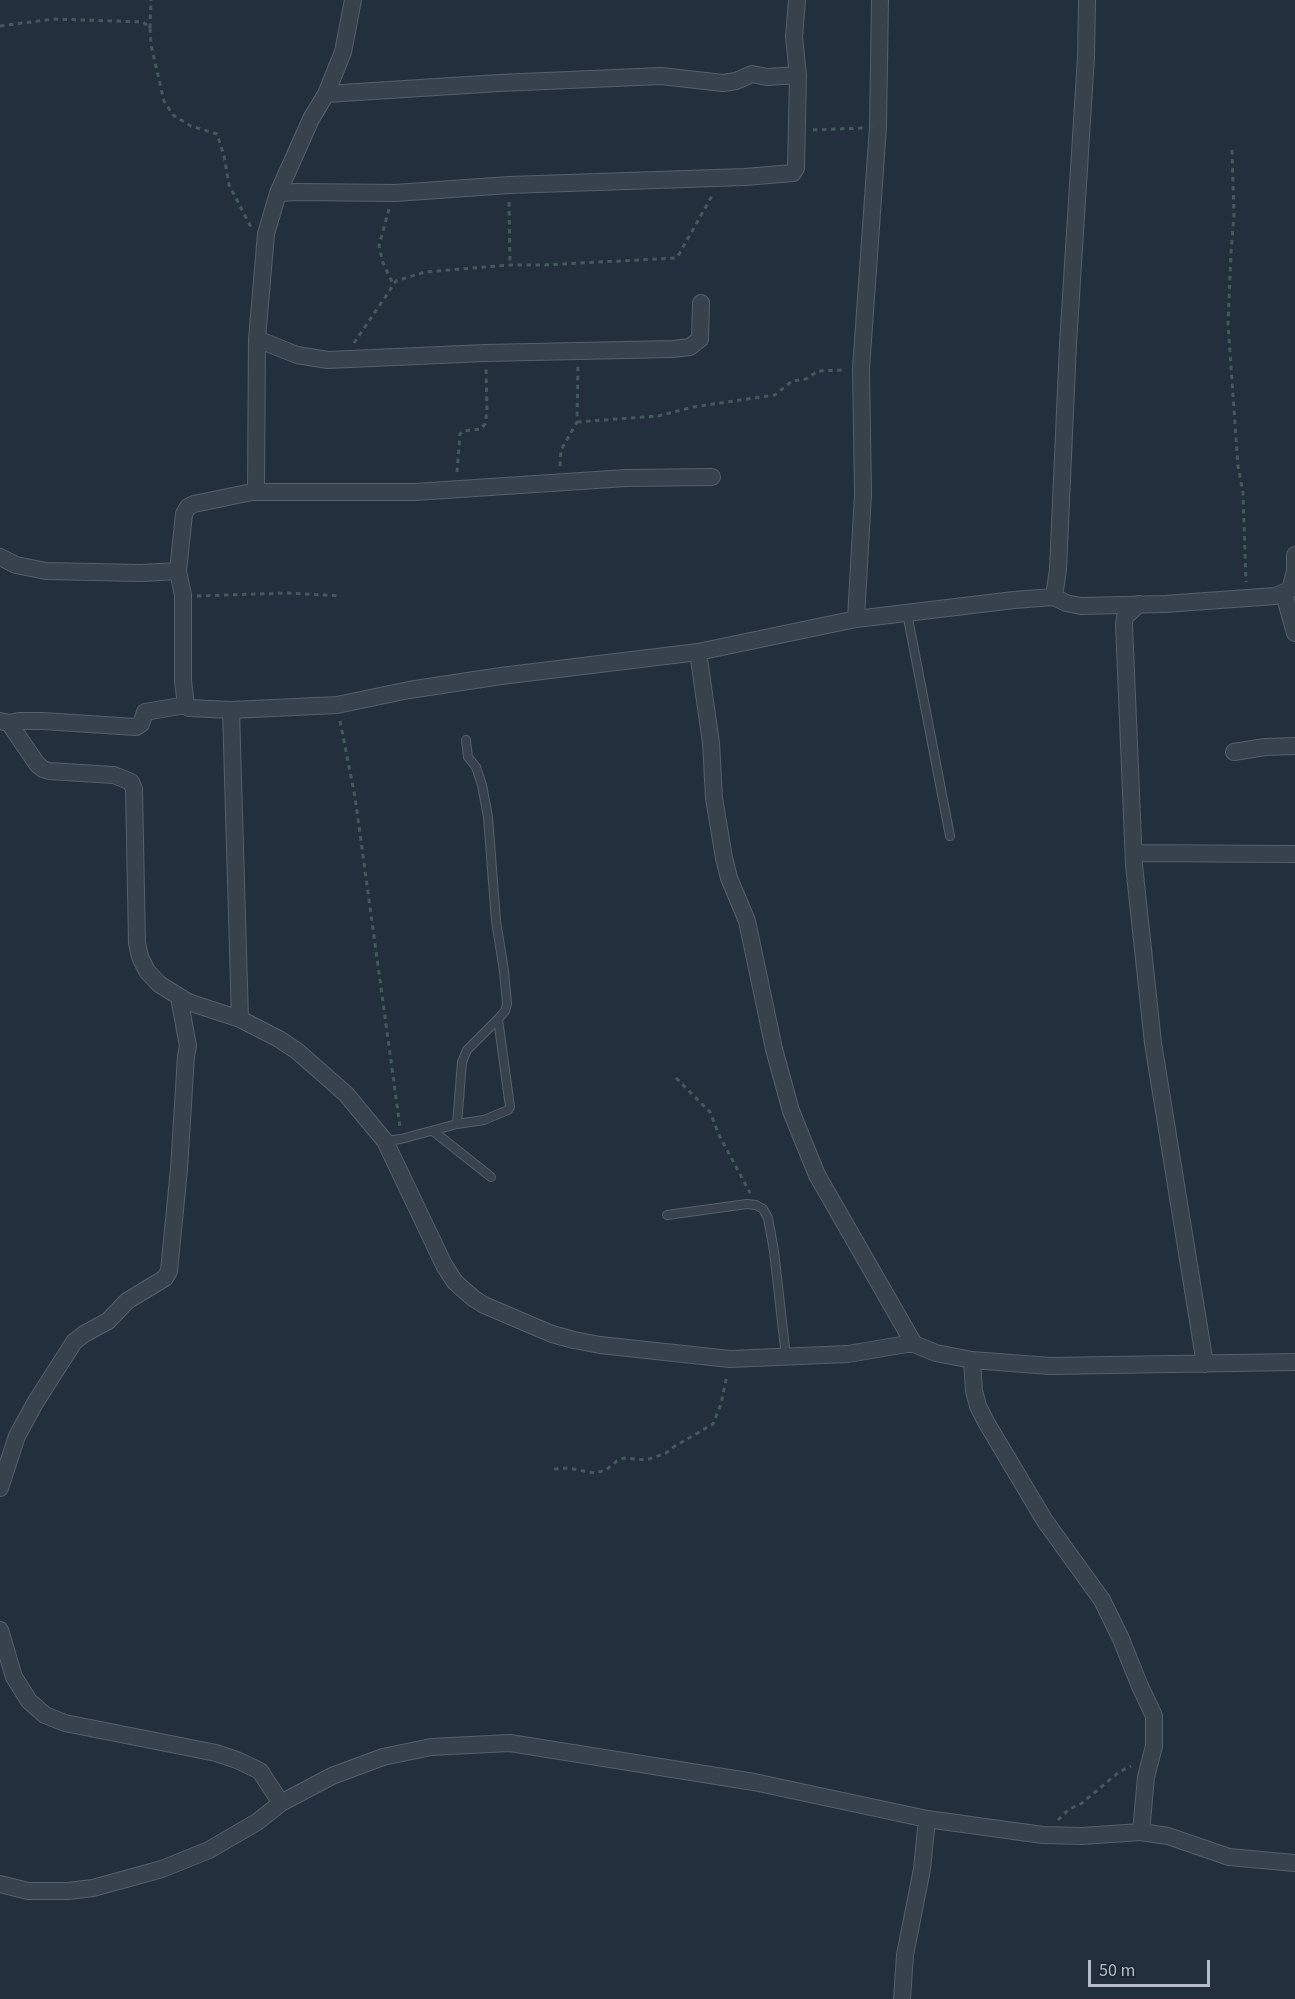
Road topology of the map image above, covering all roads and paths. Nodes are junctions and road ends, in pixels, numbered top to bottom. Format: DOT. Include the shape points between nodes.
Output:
graph roads {
  1 [pos="151,0"];
  2 [pos="353,0"];
  3 [pos="797,0"];
  4 [pos="880,0"];
  5 [pos="1087,0"];
  6 [pos="0,26"];
  7 [pos="150,28"];
  8 [pos="798,75"];
  9 [pos="326,93"];
  10 [pos="878,127"];
  11 [pos="797,131"];
  12 [pos="1232,150"];
  13 [pos="724,177"];
  14 [pos="509,185"];
  15 [pos="278,193"];
  16 [pos="395,193"];
  17 [pos="263,253"];
  18 [pos="510,265"];
  19 [pos="393,284"];
  20 [pos="701,303"];
  21 [pos="257,339"];
  22 [pos="578,352"];
  23 [pos="485,353"];
  24 [pos="342,359"];
  25 [pos="861,369"];
  26 [pos="577,422"];
  27 [pos="712,477"];
  28 [pos="550,483"];
  29 [pos="456,491"];
  30 [pos="252,492"];
  31 [pos="1295,555"];
  32 [pos="0,557"];
  33 [pos="178,571"];
  34 [pos="1284,594"];
  35 [pos="183,595"];
  36 [pos="341,596"];
  37 [pos="1054,597"];
  38 [pos="1246,598"];
  39 [pos="1139,604"];
  40 [pos="907,613"];
  41 [pos="856,619"];
  42 [pos="1295,633"];
  43 [pos="698,652"];
  44 [pos="186,705"];
  45 [pos="337,705"];
  46 [pos="231,711"];
  47 [pos="4,722"];
  48 [pos="466,740"];
  49 [pos="1295,746"];
  50 [pos="1234,752"];
  51 [pos="950,836"];
  52 [pos="1134,853"];
  53 [pos="1295,854"];
  54 [pos="179,997"];
  55 [pos="240,1019"];
  56 [pos="498,1019"];
  57 [pos="676,1078"];
  58 [pos="457,1124"];
  59 [pos="433,1131"];
  60 [pos="393,1140"];
  61 [pos="491,1177"];
  62 [pos="756,1205"];
  63 [pos="667,1215"];
  64 [pos="914,1344"];
  65 [pos="786,1357"];
  66 [pos="730,1359"];
  67 [pos="972,1360"];
  68 [pos="1295,1362"];
  69 [pos="1205,1364"];
  70 [pos="554,1469"];
  71 [pos="0,1488"];
  72 [pos="0,1630"];
  73 [pos="1150,1760"];
  74 [pos="281,1803"];
  75 [pos="927,1819"];
  76 [pos="1141,1832"];
  77 [pos="1047,1835"];
  78 [pos="1295,1863"];
  79 [pos="0,1884"];
  80 [pos="902,1999"];
  1 -- 7 [label="path"];
  2 -- 9 [label="street" via="343,52"];
  3 -- 8 [label="street" via="794,37"];
  4 -- 10 [label="street"];
  5 -- 37 [label="street"];
  6 -- 7 [label="path" via="88,19 143,22"];
  7 -- 17 [label="path" via="164,101 173,115 217,134 229,184"];
  8 -- 9 [label="street" via="755,74 723,82 661,76"];
  8 -- 11 [label="street"];
  9 -- 15 [label="street"];
  10 -- 11 [label="path"];
  10 -- 25 [label="street"];
  11 -- 13 [label="street" via="793,173"];
  12 -- 38 [label="path" via="1234,214 1228,324 1243,494"];
  13 -- 14 [label="street"];
  13 -- 18 [label="path" via="675,258"];
  14 -- 16 [label="street"];
  14 -- 18 [label="path"];
  15 -- 16 [label="street"];
  15 -- 17 [label="street"];
  16 -- 19 [label="path" via="379,246"];
  17 -- 21 [label="street"];
  18 -- 19 [label="path" via="425,272"];
  19 -- 24 [label="path"];
  20 -- 22 [label="street" via="700,339 690,346"];
  21 -- 24 [label="street" via="314,360"];
  21 -- 30 [label="street" via="258,482"];
  22 -- 23 [label="street"];
  22 -- 26 [label="path"];
  23 -- 24 [label="street"];
  23 -- 29 [label="path" via="488,392 484,424 481,429 460,434"];
  25 -- 26 [label="path" via="818,371 792,381 775,395 658,416"];
  25 -- 41 [label="street" via="863,494"];
  26 -- 28 [label="path" via="561,450 560,477"];
  27 -- 28 [label="street"];
  28 -- 29 [label="street"];
  29 -- 30 [label="street"];
  30 -- 33 [label="street" via="188,507"];
  31 -- 34 [label="street" via="1293,580"];
  32 -- 33 [label="street" via="46,571"];
  33 -- 35 [label="street"];
  34 -- 38 [label="street"];
  34 -- 42 [label="street"];
  35 -- 36 [label="path"];
  35 -- 44 [label="street"];
  37 -- 39 [label="street" via="1081,606"];
  37 -- 40 [label="street"];
  38 -- 39 [label="street"];
  39 -- 52 [label="street" via="1125,617 1124,624"];
  40 -- 41 [label="street"];
  40 -- 51 [label="lane"];
  41 -- 43 [label="street"];
  43 -- 45 [label="street" via="501,676"];
  43 -- 64 [label="street" via="724,858 747,921 791,1111 822,1184"];
  44 -- 46 [label="street"];
  44 -- 47 [label="street" via="145,712 136,727"];
  45 -- 46 [label="street"];
  45 -- 60 [label="path" via="355,797"];
  46 -- 55 [label="street"];
  47 -- 54 [label="street" via="43,769 114,776 133,785 135,915 140,957 159,984"];
  48 -- 56 [label="lane" via="468,757 482,785 492,846 496,921 507,1004"];
  49 -- 50 [label="street"];
  52 -- 53 [label="street"];
  52 -- 69 [label="street" via="1153,1043"];
  54 -- 55 [label="street"];
  54 -- 71 [label="street" via="188,1046 169,1271 165,1278 127,1301 108,1321 74,1342 17,1436"];
  55 -- 60 [label="street" via="297,1051"];
  56 -- 58 [label="lane" via="467,1050 462,1062"];
  56 -- 58 [label="lane" via="510,1107 484,1120"];
  57 -- 62 [label="path" via="710,1112"];
  58 -- 59 [label="lane"];
  59 -- 60 [label="lane"];
  59 -- 61 [label="lane"];
  60 -- 66 [label="street" via="444,1264 455,1282 473,1298 574,1340"];
  62 -- 63 [label="lane"];
  62 -- 65 [label="lane" via="768,1218"];
  64 -- 65 [label="street" via="848,1354"];
  64 -- 67 [label="street"];
  65 -- 66 [label="street"];
  66 -- 70 [label="path" via="715,1420 666,1453 646,1460 624,1458 595,1473"];
  67 -- 69 [label="street" via="1050,1366"];
  67 -- 73 [label="street" via="974,1391 986,1422 1046,1521 1102,1600 1121,1639 1154,1716"];
  68 -- 69 [label="street"];
  72 -- 74 [label="street" via="14,1677 29,1701 45,1715 237,1760 260,1771"];
  73 -- 76 [label="street"];
  73 -- 77 [label="path" via="1119,1772 1061,1816"];
  74 -- 75 [label="street" via="332,1776 383,1757 431,1747 510,1743 754,1782"];
  74 -- 79 [label="street" via="208,1850 162,1869 68,1891 44,1893"];
  75 -- 77 [label="street"];
  75 -- 80 [label="street" via="922,1869 905,1955"];
  76 -- 77 [label="street"];
  76 -- 78 [label="street" via="1168,1836 1229,1857"];
}
